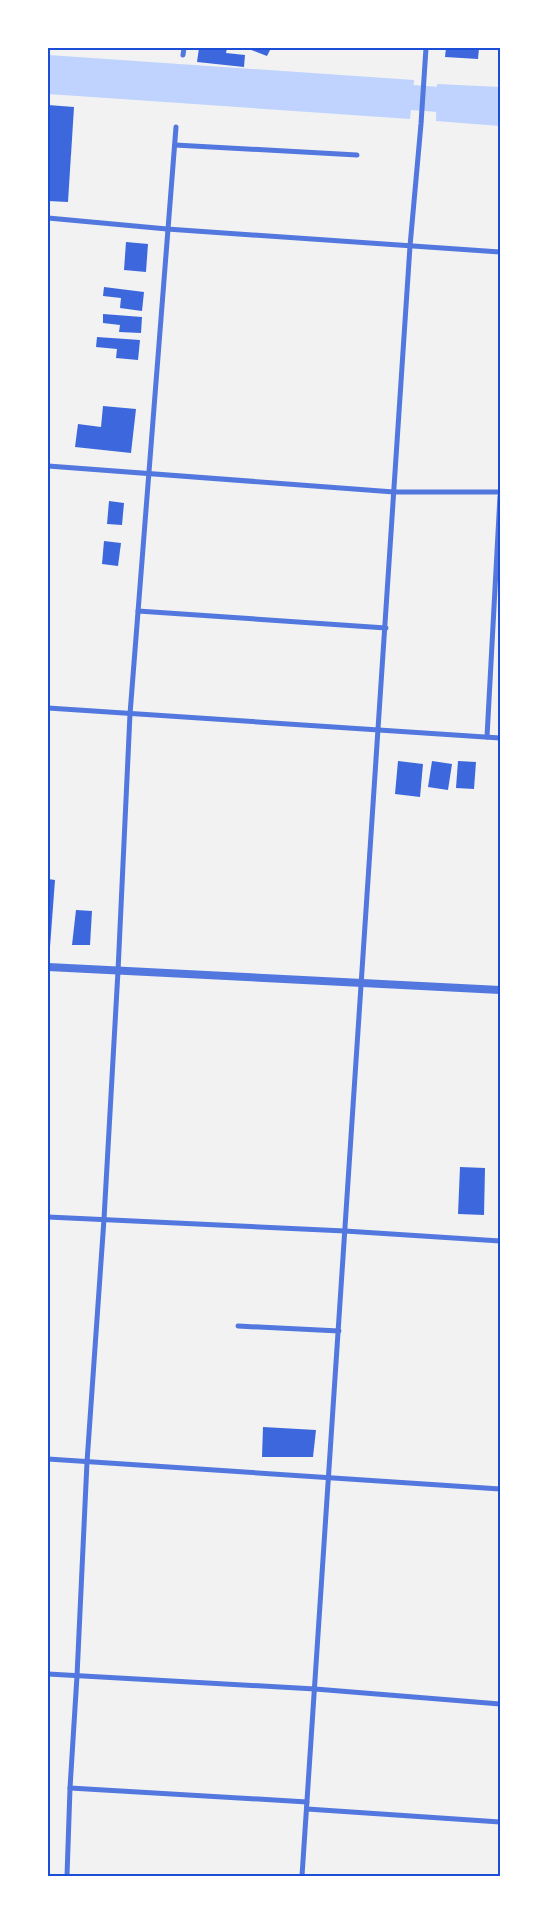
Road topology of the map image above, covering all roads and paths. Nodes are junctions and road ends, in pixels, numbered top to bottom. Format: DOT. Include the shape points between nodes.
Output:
graph roads {
  1 [pos="184,48"];
  2 [pos="426,48"];
  3 [pos="183,56"];
  4 [pos="176,127"];
  5 [pos="175,145"];
  6 [pos="357,155"];
  7 [pos="48,218"];
  8 [pos="167,229"];
  9 [pos="410,246"];
  10 [pos="500,252"];
  11 [pos="48,466"];
  12 [pos="148,475"];
  13 [pos="394,492"];
  14 [pos="500,492"];
  15 [pos="500,496"];
  16 [pos="138,611"];
  17 [pos="386,628"];
  18 [pos="48,708"];
  19 [pos="130,714"];
  20 [pos="379,730"];
  21 [pos="487,737"];
  22 [pos="500,738"];
  23 [pos="48,967"];
  24 [pos="118,971"];
  25 [pos="362,984"];
  26 [pos="500,990"];
  27 [pos="48,1217"];
  28 [pos="104,1219"];
  29 [pos="345,1231"];
  30 [pos="500,1241"];
  31 [pos="238,1326"];
  32 [pos="339,1331"];
  33 [pos="48,1459"];
  34 [pos="87,1462"];
  35 [pos="329,1478"];
  36 [pos="500,1489"];
  37 [pos="48,1674"];
  38 [pos="77,1676"];
  39 [pos="315,1689"];
  40 [pos="500,1704"];
  41 [pos="70,1788"];
  42 [pos="307,1802"];
  43 [pos="306,1809"];
  44 [pos="500,1822"];
  45 [pos="67,1876"];
  46 [pos="302,1876"];
  1 -- 3 [label="street"];
  2 -- 9 [label="street"];
  4 -- 5 [label="street"];
  5 -- 6 [label="street"];
  5 -- 8 [label="street"];
  7 -- 8 [label="street"];
  8 -- 9 [label="street"];
  8 -- 12 [label="street"];
  9 -- 10 [label="street"];
  9 -- 13 [label="street"];
  11 -- 12 [label="street"];
  12 -- 13 [label="street"];
  12 -- 16 [label="street"];
  13 -- 14 [label="street"];
  13 -- 17 [label="street"];
  15 -- 21 [label="street"];
  16 -- 17 [label="street"];
  16 -- 19 [label="street"];
  17 -- 20 [label="street"];
  18 -- 19 [label="street"];
  19 -- 20 [label="street"];
  19 -- 24 [label="street"];
  20 -- 21 [label="street"];
  20 -- 25 [label="street"];
  21 -- 22 [label="street"];
  23 -- 24 [label="street"];
  24 -- 25 [label="street"];
  24 -- 28 [label="street"];
  25 -- 26 [label="street"];
  25 -- 29 [label="street"];
  27 -- 28 [label="street"];
  28 -- 29 [label="street"];
  28 -- 34 [label="street"];
  29 -- 30 [label="street"];
  29 -- 32 [label="street"];
  31 -- 32 [label="street"];
  32 -- 35 [label="street"];
  33 -- 34 [label="street"];
  34 -- 35 [label="street"];
  34 -- 38 [label="street"];
  35 -- 36 [label="street"];
  35 -- 39 [label="street"];
  37 -- 38 [label="street"];
  38 -- 39 [label="street"];
  38 -- 41 [label="street"];
  39 -- 40 [label="street"];
  39 -- 42 [label="street"];
  41 -- 42 [label="street"];
  41 -- 45 [label="street"];
  42 -- 43 [label="street"];
  43 -- 44 [label="street"];
  43 -- 46 [label="street"];
}
